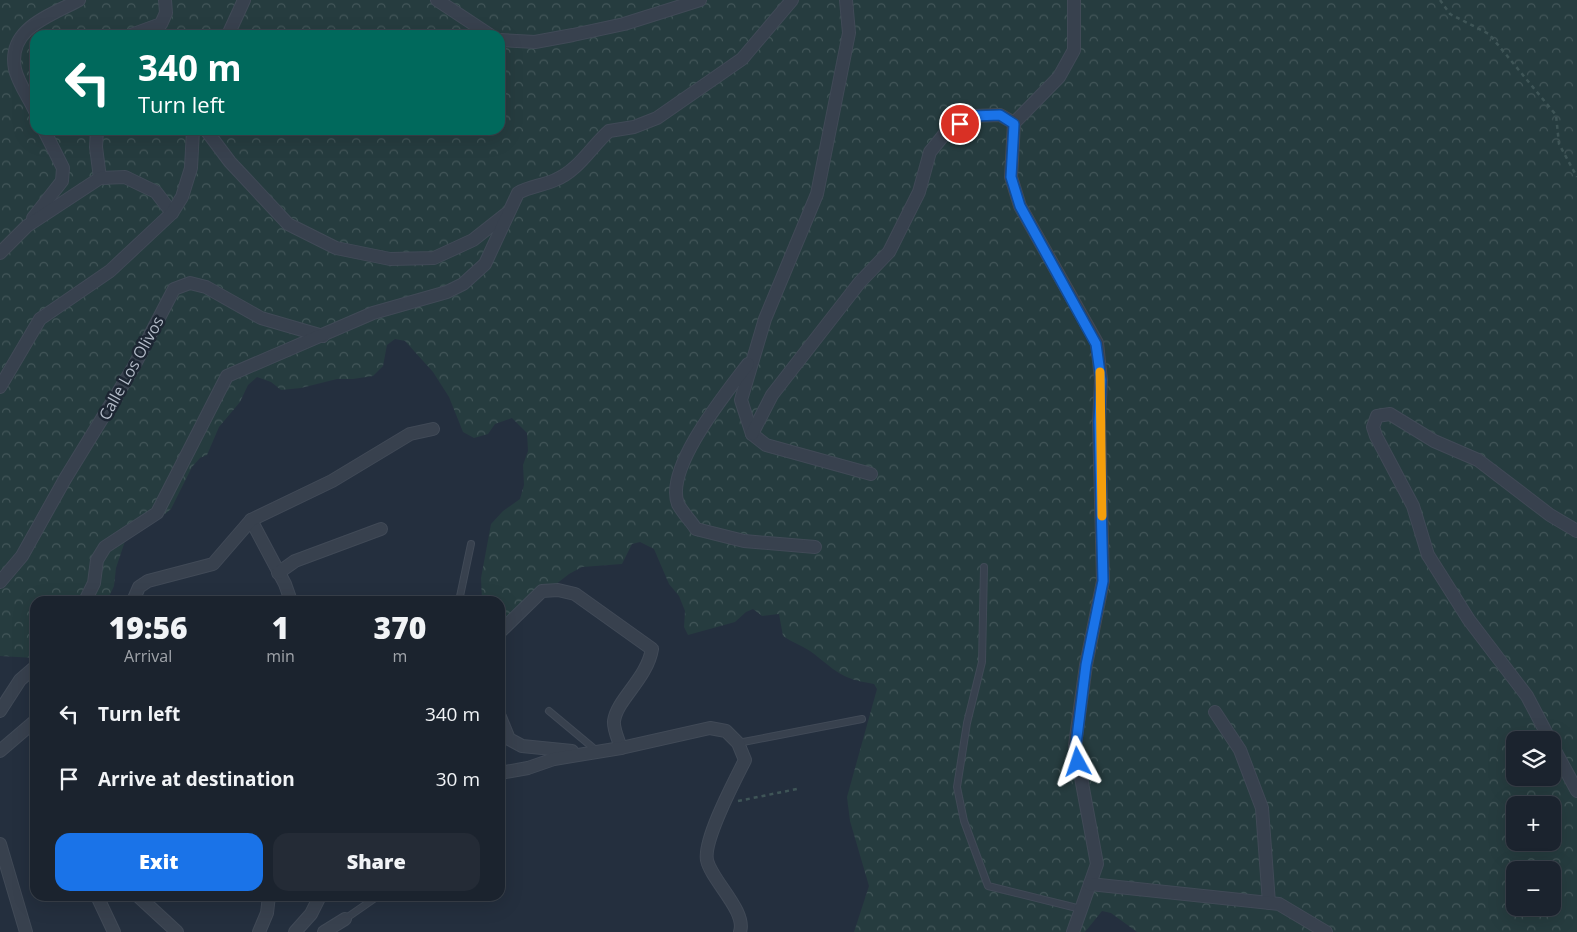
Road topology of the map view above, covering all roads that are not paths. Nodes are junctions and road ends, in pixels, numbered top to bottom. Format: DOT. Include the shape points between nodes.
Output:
graph roads {
  1 [pos="79,0"];
  2 [pos="165,0"];
  3 [pos="244,0"];
  4 [pos="437,0"];
  5 [pos="700,0"];
  6 [pos="792,0"];
  7 [pos="846,0"];
  8 [pos="1074,0"];
  9 [pos="144,30"];
  10 [pos="230,30"];
  11 [pos="482,30"];
  12 [pos="505,40"];
  13 [pos="30,101"];
  14 [pos="1014,124"];
  15 [pos="46,135"];
  16 [pos="97,135"];
  17 [pos="193,135"];
  18 [pos="210,135"];
  19 [pos="100,178"];
  20 [pos="508,212"];
  21 [pos="172,213"];
  22 [pos="26,226"];
  23 [pos="0,253"];
  24 [pos="323,336"];
  25 [pos="754,356"];
  26 [pos="0,387"];
  27 [pos="433,429"];
  28 [pos="752,434"];
  29 [pos="871,474"];
  30 [pos="251,520"];
  31 [pos="381,529"];
  32 [pos="1577,530"];
  33 [pos="471,544"];
  34 [pos="816,547"];
  35 [pos="984,568"];
  36 [pos="278,573"];
  37 [pos="0,582"];
  38 [pos="88,596"];
  39 [pos="135,596"];
  40 [pos="289,596"];
  41 [pos="460,596"];
  42 [pos="505,627"];
  43 [pos="30,671"];
  44 [pos="0,711"];
  45 [pos="549,711"];
  46 [pos="1215,712"];
  47 [pos="862,719"];
  48 [pos="30,725"];
  49 [pos="505,729"];
  50 [pos="1545,731"];
  51 [pos="738,742"];
  52 [pos="621,748"];
  53 [pos="0,751"];
  54 [pos="595,752"];
  55 [pos="1561,762"];
  56 [pos="505,772"];
  57 [pos="1577,791"];
  58 [pos="0,844"];
  59 [pos="1090,884"];
  60 [pos="99,901"];
  61 [pos="143,901"];
  62 [pos="268,901"];
  63 [pos="318,901"];
  64 [pos="371,901"];
  65 [pos="1269,903"];
  66 [pos="1081,909"];
  67 [pos="345,919"];
  68 [pos="26,932"];
  69 [pos="114,932"];
  70 [pos="177,932"];
  71 [pos="258,932"];
  72 [pos="295,932"];
  73 [pos="324,932"];
  74 [pos="339,932"];
  75 [pos="740,932"];
  76 [pos="1073,932"];
  77 [pos="1326,932"];
  1 -- 13 [label="street" via="23,31 13,52 15,71"];
  2 -- 9 [label="street" via="166,13 160,24"];
  3 -- 10 [label="street"];
  4 -- 11 [label="street"];
  5 -- 12 [label="street" via="624,24 573,35 535,42"];
  6 -- 20 [label="street" via="742,59 658,118 634,127 609,131 582,161 555,180 518,193"];
  7 -- 25 [label="street" via="849,33 817,194 765,319"];
  8 -- 14 [label="street" via="1074,50 1059,77"];
  14 -- 28 [label="street" via="1000,115 973,116 947,131 930,152 919,192 889,252 860,282 772,395"];
  14 -- 59 [label="street" via="1011,177 1020,206 1096,344 1101,380 1103,581 1086,665 1076,745 1097,864"];
  15 -- 22 [label="street" via="63,168 62,181"];
  16 -- 19 [label="street"];
  17 -- 21 [label="street" via="191,168 182,198"];
  18 -- 20 [label="street" via="230,162 288,224 336,248 390,259 434,258 472,240"];
  19 -- 21 [label="street" via="125,177 148,188 156,192"];
  19 -- 22 [label="street"];
  20 -- 24 [label="street" via="485,264 463,284 373,313"];
  21 -- 26 [label="street" via="110,272 40,319"];
  22 -- 23 [label="street"];
  24 -- 37 [label="street, Calle Los Olivos" via="261,318 206,287 190,283 174,289 134,368 22,556"];
  24 -- 38 [label="street" via="227,376 158,513 105,547 97,560 94,583"];
  25 -- 28 [label="street" via="741,400"];
  25 -- 34 [label="street" via="704,422 676,478 678,503 696,529 744,540"];
  27 -- 30 [label="street" via="410,434 332,481"];
  28 -- 29 [label="street" via="766,445"];
  30 -- 36 [label="street"];
  30 -- 39 [label="street" via="213,564 148,581 139,587"];
  31 -- 36 [label="street" via="295,562"];
  32 -- 50 [label="street" via="1550,515 1478,460 1434,441 1390,414 1377,416 1376,436 1413,506 1428,555 1469,620 1526,696"];
  33 -- 41 [label="lane"];
  35 -- 66 [label="lane" via="982,662 967,723 957,787 964,821 988,886"];
  36 -- 40 [label="street"];
  42 -- 52 [label="street" via="542,591 558,590 575,594 652,649 650,662 613,723"];
  43 -- 44 [label="street" via="20,680"];
  45 -- 54 [label="lane"];
  46 -- 65 [label="street" via="1240,750 1262,808"];
  47 -- 51 [label="lane"];
  48 -- 53 [label="street"];
  49 -- 54 [label="street" via="509,739 522,746"];
  51 -- 52 [label="street" via="726,731 710,728"];
  51 -- 75 [label="street" via="745,760 711,837 707,860 740,919"];
  52 -- 54 [label="street"];
  54 -- 56 [label="street"];
  55 -- 57 [label="street"];
  58 -- 68 [label="street"];
  59 -- 65 [label="street"];
  59 -- 66 [label="street"];
  60 -- 69 [label="street"];
  61 -- 70 [label="street"];
  62 -- 71 [label="street"];
  63 -- 72 [label="street"];
  64 -- 67 [label="lane"];
  65 -- 77 [label="street" via="1279,904"];
  66 -- 76 [label="street"];
  67 -- 73 [label="street"];
  67 -- 74 [label="street"];
}
